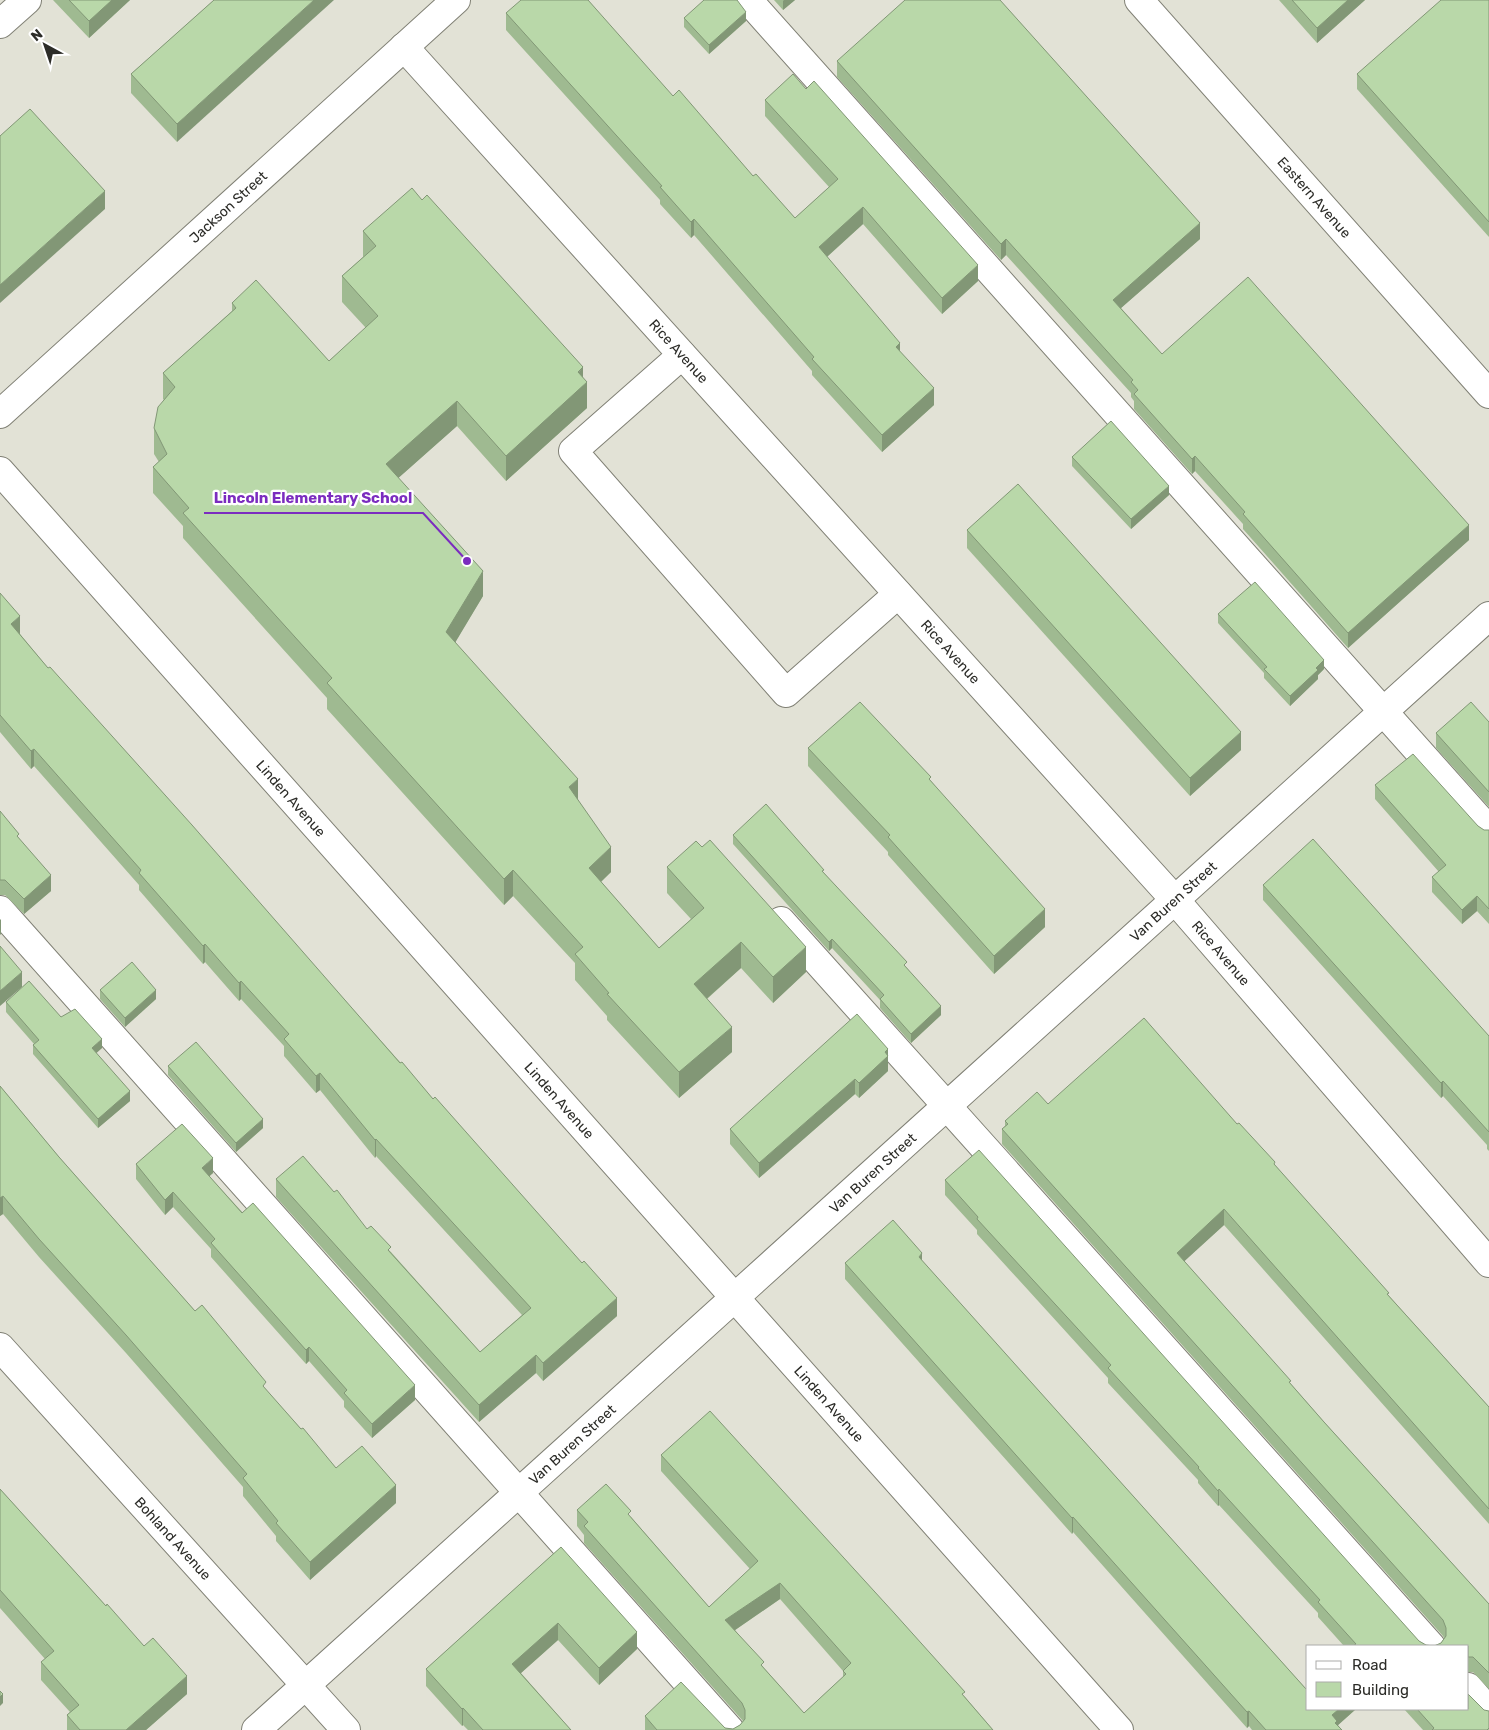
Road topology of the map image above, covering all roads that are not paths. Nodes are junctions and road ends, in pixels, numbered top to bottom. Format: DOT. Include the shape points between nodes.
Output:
graph roads {
  1 [pos="26,0"];
  2 [pos="456,0"];
  3 [pos="748,0"];
  4 [pos="1139,0"];
  5 [pos="0,24"];
  6 [pos="404,48"];
  7 [pos="682,355"];
  8 [pos="1489,394"];
  9 [pos="0,414"];
  10 [pos="0,471"];
  11 [pos="898,594"];
  12 [pos="1489,616"];
  13 [pos="1383,712"];
  14 [pos="1489,830"];
  15 [pos="1175,900"];
  16 [pos="765,903"];
  17 [pos="0,910"];
  18 [pos="947,1106"];
  19 [pos="1489,1263"];
  20 [pos="735,1296"];
  21 [pos="0,1347"];
  22 [pos="519,1492"];
  23 [pos="1430,1645"];
  24 [pos="306,1685"];
  25 [pos="1469,1688"];
  26 [pos="1489,1711"];
  27 [pos="256,1730"];
  28 [pos="346,1730"];
  29 [pos="730,1730"];
  30 [pos="1119,1730"];
  1 -- 5 [label="street"];
  2 -- 6 [label="street, Jackson Street"];
  3 -- 13 [label="street"];
  4 -- 8 [label="street, Eastern Avenue"];
  6 -- 7 [label="street, Rice Avenue"];
  6 -- 9 [label="street, Jackson Street"];
  7 -- 11 [label="street, Rice Avenue"];
  7 -- 11 [label="street" via="573,451 786,693"];
  10 -- 20 [label="street, Linden Avenue"];
  11 -- 15 [label="street, Rice Avenue"];
  12 -- 13 [label="street, Van Buren Street"];
  13 -- 14 [label="street"];
  13 -- 15 [label="street, Van Buren Street"];
  15 -- 18 [label="street, Van Buren Street"];
  15 -- 19 [label="street, Rice Avenue"];
  16 -- 18 [label="street"];
  17 -- 22 [label="street"];
  18 -- 20 [label="street, Van Buren Street"];
  18 -- 23 [label="street"];
  20 -- 22 [label="street, Van Buren Street"];
  20 -- 30 [label="street, Linden Avenue"];
  21 -- 24 [label="street, Bohland Avenue"];
  22 -- 24 [label="street, Van Buren Street"];
  22 -- 29 [label="street"];
  24 -- 27 [label="street, Van Buren Street"];
  24 -- 28 [label="street, Bohland Avenue"];
  25 -- 26 [label="street"];
}
